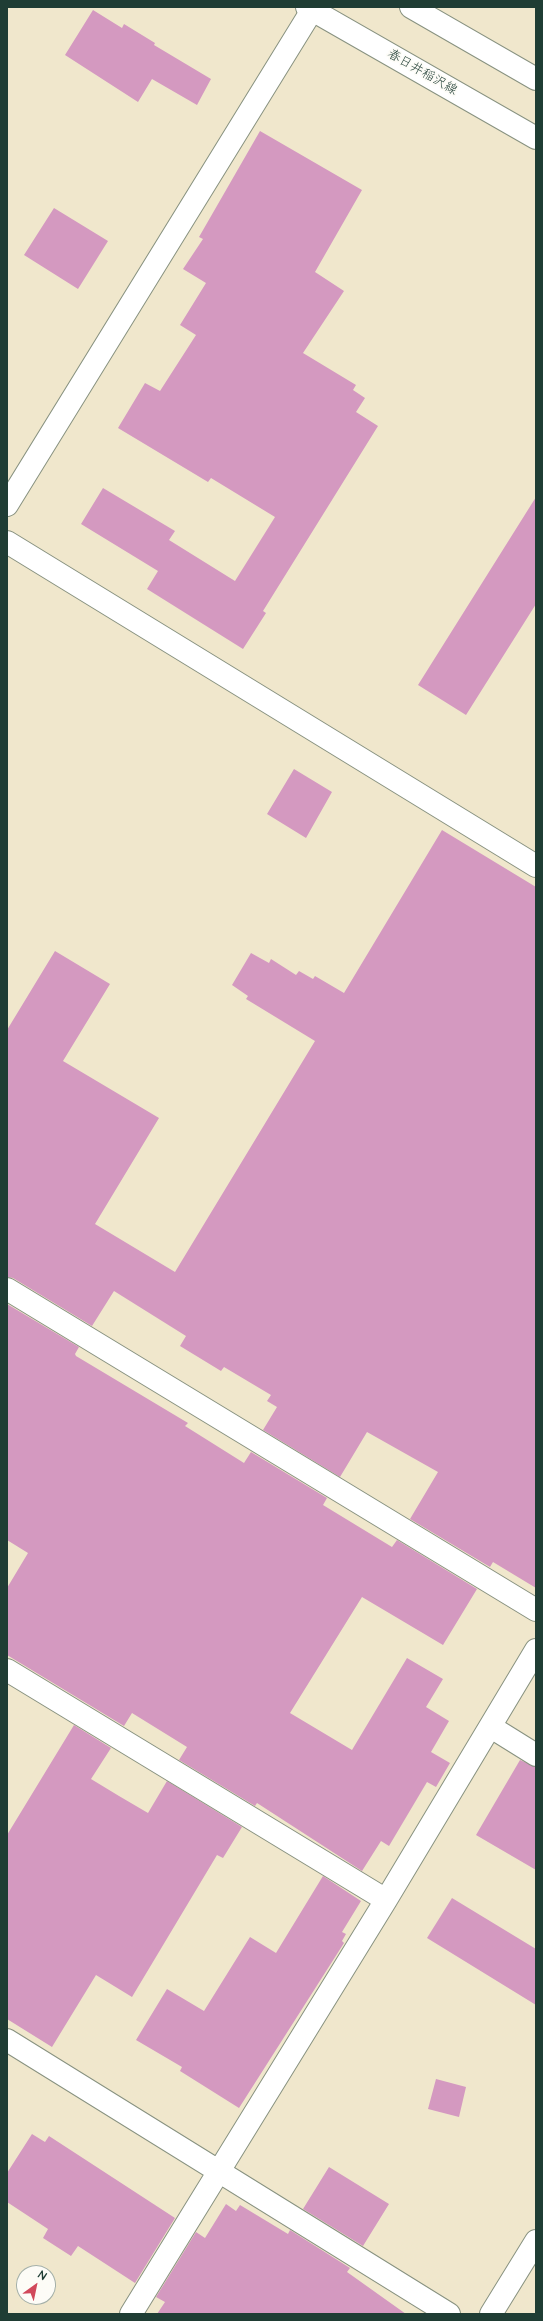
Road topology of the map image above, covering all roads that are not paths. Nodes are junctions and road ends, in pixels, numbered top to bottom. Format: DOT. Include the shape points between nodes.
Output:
graph roads {
  1 [pos="412,7"];
  2 [pos="311,8"];
  3 [pos="536,79"];
  4 [pos="536,138"];
  5 [pos="7,505"];
  6 [pos="7,542"];
  7 [pos="536,866"];
  8 [pos="7,1289"];
  9 [pos="536,1610"];
  10 [pos="536,1650"];
  11 [pos="7,1670"];
  12 [pos="492,1727"];
  13 [pos="536,1755"];
  14 [pos="386,1900"];
  15 [pos="7,2040"];
  16 [pos="218,2169"];
  17 [pos="536,2242"];
  18 [pos="131,2314"];
  19 [pos="449,2314"];
  20 [pos="491,2314"];
  1 -- 3 [label="street"];
  2 -- 4 [label="street, 春日井稲沢線"];
  2 -- 5 [label="street"];
  6 -- 7 [label="street"];
  8 -- 9 [label="street"];
  10 -- 12 [label="street"];
  11 -- 14 [label="street"];
  12 -- 13 [label="street"];
  12 -- 14 [label="street"];
  14 -- 16 [label="street"];
  15 -- 16 [label="street"];
  16 -- 18 [label="street"];
  16 -- 19 [label="street"];
  17 -- 20 [label="street"];
}
